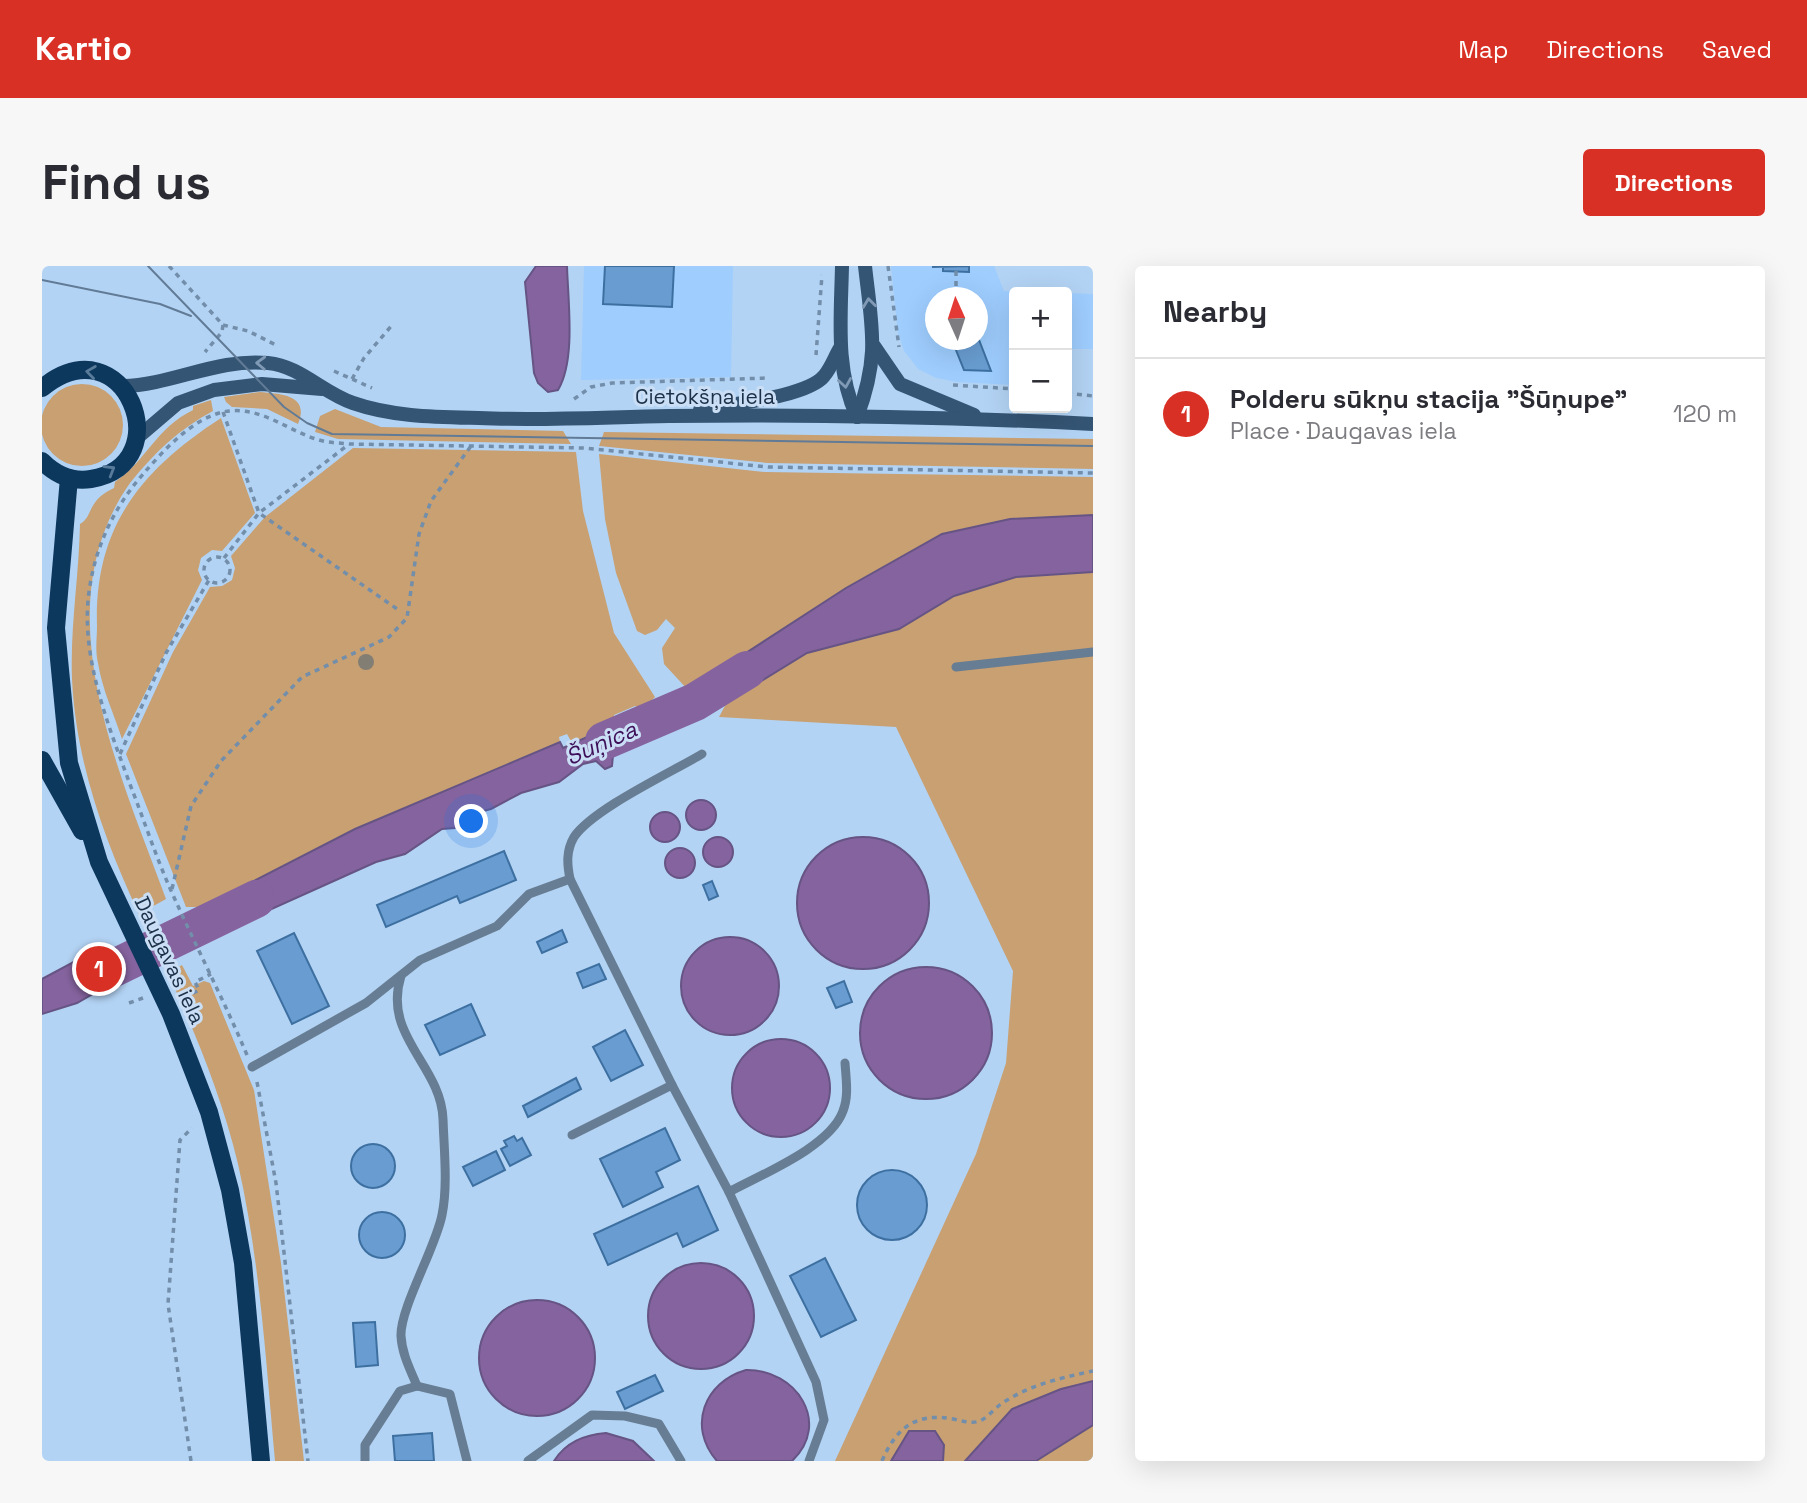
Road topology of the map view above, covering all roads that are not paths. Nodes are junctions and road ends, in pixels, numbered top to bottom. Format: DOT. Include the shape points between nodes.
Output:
graph roads {
  1 [pos="842,266"];
  2 [pos="865,266"];
  3 [pos="874,346"];
  4 [pos="841,348"];
  5 [pos="49,376"];
  6 [pos="123,387"];
  7 [pos="42,388"];
  8 [pos="322,389"];
  9 [pos="669,416"];
  10 [pos="857,417"];
  11 [pos="985,419"];
  12 [pos="1093,424"];
  13 [pos="137,438"];
  14 [pos="42,461"];
  15 [pos="69,478"];
  16 [pos="1093,652"];
  17 [pos="956,667"];
  18 [pos="702,754"];
  19 [pos="42,760"];
  20 [pos="99,862"];
  21 [pos="570,879"];
  22 [pos="401,976"];
  23 [pos="845,1063"];
  24 [pos="253,1067"];
  25 [pos="672,1085"];
  26 [pos="572,1135"];
  27 [pos="729,1192"];
  28 [pos="417,1386"];
  29 [pos="261,1461"];
  30 [pos="365,1461"];
  31 [pos="467,1461"];
  32 [pos="528,1461"];
  33 [pos="681,1461"];
  34 [pos="809,1461"];
  1 -- 4 [label="street"];
  3 -- 2 [label="street, one-way"];
  3 -- 10 [label="street" via="869,383"];
  3 -- 11 [label="street" via="900,384"];
  4 -- 9 [label="street" via="813,386"];
  4 -- 10 [label="street, one-way" via="845,392"];
  6 -- 5 [label="main road, one-way" via="91,370"];
  5 -- 7 [label="main road"];
  8 -- 6 [label="street, Cietokšņa iela, one-way" via="304,374 270,363 223,365 151,386"];
  6 -- 13 [label="main road" via="136,409"];
  8 -- 9 [label="street, Cietokšņa iela" via="353,403 403,415"];
  8 -- 13 [label="street, Cietokšņa iela" via="262,384 214,390 178,403"];
  9 -- 10 [label="street, Cietokšņa iela"];
  10 -- 11 [label="street, Cietokšņa iela"];
  11 -- 12 [label="street, Cietokšņa iela"];
  15 -- 13 [label="main road, one-way" via="98,478 111,472"];
  14 -- 15 [label="main road"];
  15 -- 20 [label="main road, Daugavas iela" via="55,628 69,763"];
  16 -- 17 [label="lane"];
  18 -- 21 [label="lane" via="592,818 574,838 566,859"];
  19 -- 20 [label="main road"];
  20 -- 29 [label="main road, Daugavas iela" via="151,970 209,1112 243,1263"];
  21 -- 22 [label="lane" via="529,894 497,926 420,960"];
  21 -- 25 [label="lane"];
  22 -- 24 [label="lane" via="366,1003"];
  22 -- 28 [label="lane" via="396,994 399,1017 439,1096 443,1115 443,1211 401,1332 404,1357"];
  23 -- 27 [label="lane" via="848,1088 843,1113 822,1140"];
  25 -- 26 [label="lane"];
  25 -- 27 [label="lane"];
  27 -- 34 [label="lane" via="816,1382 824,1420"];
  28 -- 30 [label="lane" via="400,1391 383,1414 365,1444"];
  28 -- 31 [label="lane" via="450,1394"];
  32 -- 33 [label="lane" via="592,1415 659,1424"];
}
